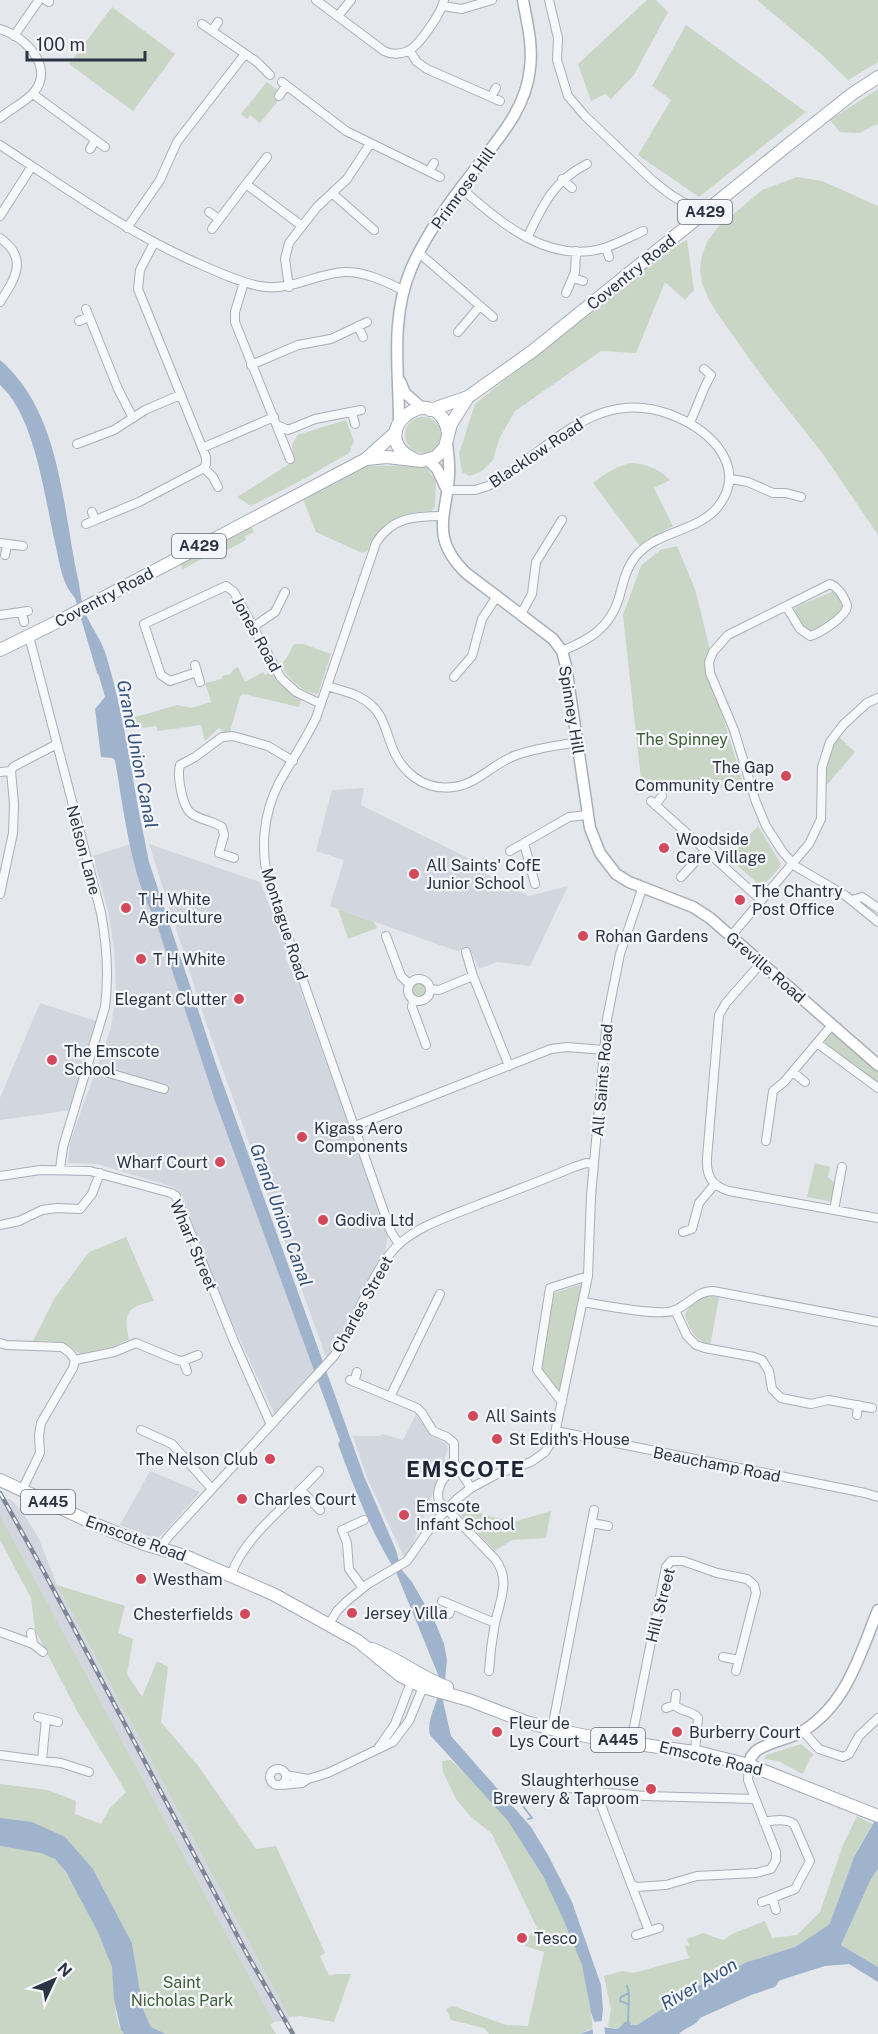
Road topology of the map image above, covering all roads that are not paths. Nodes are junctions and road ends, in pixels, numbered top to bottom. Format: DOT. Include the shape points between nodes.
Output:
graph roads {
  1 [pos="39,0"];
  2 [pos="316,0"];
  3 [pos="351,0"];
  4 [pos="492,0"];
  5 [pos="523,0"];
  6 [pos="549,0"];
  7 [pos="444,3"];
  8 [pos="338,16"];
  9 [pos="218,22"];
  10 [pos="201,24"];
  11 [pos="0,29"];
  12 [pos="212,31"];
  13 [pos="14,36"];
  14 [pos="410,50"];
  15 [pos="245,54"];
  16 [pos="270,75"];
  17 [pos="878,77"];
  18 [pos="496,88"];
  19 [pos="33,94"];
  20 [pos="279,96"];
  21 [pos="491,97"];
  22 [pos="500,101"];
  23 [pos="0,118"];
  24 [pos="95,141"];
  25 [pos="370,144"];
  26 [pos="0,145"];
  27 [pos="105,147"];
  28 [pos="90,149"];
  29 [pos="267,157"];
  30 [pos="434,163"];
  31 [pos="587,164"];
  32 [pos="32,166"];
  33 [pos="429,171"];
  34 [pos="440,177"];
  35 [pos="562,179"];
  36 [pos="246,184"];
  37 [pos="461,188"];
  38 [pos="572,189"];
  39 [pos="332,193"];
  40 [pos="209,212"];
  41 [pos="703,214"];
  42 [pos="0,216"];
  43 [pos="219,219"];
  44 [pos="302,226"];
  45 [pos="127,228"];
  46 [pos="212,229"];
  47 [pos="374,230"];
  48 [pos="643,231"];
  49 [pos="0,238"];
  50 [pos="527,238"];
  51 [pos="154,243"];
  52 [pos="606,248"];
  53 [pos="576,251"];
  54 [pos="419,253"];
  55 [pos="609,257"];
  56 [pos="573,278"];
  57 [pos="583,281"];
  58 [pos="244,282"];
  59 [pos="290,287"];
  60 [pos="405,291"];
  61 [pos="566,293"];
  62 [pos="0,302"];
  63 [pos="479,307"];
  64 [pos="493,317"];
  65 [pos="79,321"];
  66 [pos="367,322"];
  67 [pos="358,326"];
  68 [pos="458,332"];
  69 [pos="363,337"];
  70 [pos="251,365"];
  71 [pos="704,369"];
  72 [pos="399,378"];
  73 [pos="180,395"];
  74 [pos="468,397"];
  75 [pos="426,409"];
  76 [pos="361,410"];
  77 [pos="352,413"];
  78 [pos="133,418"];
  79 [pos="275,421"];
  80 [pos="690,422"];
  81 [pos="355,424"];
  82 [pos="398,427"];
  83 [pos="447,437"];
  84 [pos="82,445"];
  85 [pos="202,448"];
  86 [pos="290,459"];
  87 [pos="366,459"];
  88 [pos="421,460"];
  89 [pos="204,468"];
  90 [pos="731,479"];
  91 [pos="218,487"];
  92 [pos="447,490"];
  93 [pos="801,498"];
  94 [pos="92,512"];
  95 [pos="442,516"];
  96 [pos="95,520"];
  97 [pos="562,520"];
  98 [pos="86,524"];
  99 [pos="3,544"];
  100 [pos="23,546"];
  101 [pos="4,555"];
  102 [pos="285,592"];
  103 [pos="497,596"];
  104 [pos="786,606"];
  105 [pos="521,614"];
  106 [pos="0,615"];
  107 [pos="24,622"];
  108 [pos="253,627"];
  109 [pos="29,636"];
  110 [pos="0,650"];
  111 [pos="562,651"];
  112 [pos="454,677"];
  113 [pos="200,682"];
  114 [pos="327,686"];
  115 [pos="878,698"];
  116 [pos="321,704"];
  117 [pos="578,742"];
  118 [pos="57,744"];
  119 [pos="293,761"];
  120 [pos="10,771"];
  121 [pos="0,772"];
  122 [pos="662,796"];
  123 [pos="588,815"];
  124 [pos="524,843"];
  125 [pos="510,851"];
  126 [pos="705,851"];
  127 [pos="234,858"];
  128 [pos="793,864"];
  129 [pos="681,877"];
  130 [pos="535,884"];
  131 [pos="642,889"];
  132 [pos="0,894"];
  133 [pos="762,900"];
  134 [pos="852,900"];
  135 [pos="878,908"];
  136 [pos="878,922"];
  137 [pos="386,936"];
  138 [pos="731,936"];
  139 [pos="466,952"];
  140 [pos="761,963"];
  141 [pos="473,976"];
  142 [pos="409,984"];
  143 [pos="430,989"];
  144 [pos="413,1000"];
  145 [pos="832,1025"];
  146 [pos="817,1043"];
  147 [pos="426,1045"];
  148 [pos="604,1050"];
  149 [pos="878,1065"];
  150 [pos="509,1066"];
  151 [pos="88,1067"];
  152 [pos="793,1071"];
  153 [pos="805,1082"];
  154 [pos="878,1088"];
  155 [pos="164,1089"];
  156 [pos="355,1126"];
  157 [pos="766,1141"];
  158 [pos="594,1164"];
  159 [pos="842,1167"];
  160 [pos="60,1169"];
  161 [pos="100,1173"];
  162 [pos="0,1176"];
  163 [pos="714,1185"];
  164 [pos="834,1210"];
  165 [pos="878,1218"];
  166 [pos="0,1225"];
  167 [pos="683,1232"];
  168 [pos="399,1244"];
  169 [pos="588,1276"];
  170 [pos="440,1294"];
  171 [pos="583,1302"];
  172 [pos="675,1310"];
  173 [pos="878,1322"];
  174 [pos="0,1343"];
  175 [pos="198,1355"];
  176 [pos="75,1360"];
  177 [pos="183,1361"];
  178 [pos="186,1371"];
  179 [pos="357,1372"];
  180 [pos="390,1397"];
  181 [pos="562,1402"];
  182 [pos="858,1405"];
  183 [pos="872,1408"];
  184 [pos="857,1415"];
  185 [pos="271,1425"];
  186 [pos="141,1430"];
  187 [pos="556,1431"];
  188 [pos="456,1467"];
  189 [pos="319,1472"];
  190 [pos="0,1480"];
  191 [pos="471,1488"];
  192 [pos="212,1489"];
  193 [pos="22,1490"];
  194 [pos="301,1490"];
  195 [pos="878,1497"];
  196 [pos="320,1510"];
  197 [pos="447,1510"];
  198 [pos="594,1510"];
  199 [pos="364,1520"];
  200 [pos="592,1523"];
  201 [pos="608,1526"];
  202 [pos="159,1549"];
  203 [pos="231,1575"];
  204 [pos="363,1588"];
  205 [pos="442,1601"];
  206 [pos="452,1605"];
  207 [pos="878,1610"];
  208 [pos="449,1614"];
  209 [pos="495,1623"];
  210 [pos="329,1624"];
  211 [pos="0,1632"];
  212 [pos="31,1633"];
  213 [pos="33,1644"];
  214 [pos="367,1647"];
  215 [pos="43,1653"];
  216 [pos="723,1657"];
  217 [pos="739,1660"];
  218 [pos="489,1671"];
  219 [pos="736,1671"];
  220 [pos="427,1684"];
  221 [pos="676,1694"];
  222 [pos="675,1705"];
  223 [pos="666,1708"];
  224 [pos="878,1718"];
  225 [pos="58,1722"];
  226 [pos="552,1729"];
  227 [pos="802,1731"];
  228 [pos="631,1742"];
  229 [pos="378,1749"];
  230 [pos="695,1752"];
  231 [pos="0,1755"];
  232 [pos="42,1760"];
  233 [pos="749,1765"];
  234 [pos="89,1772"];
  235 [pos="286,1774"];
  236 [pos="308,1779"];
  237 [pos="282,1785"];
  238 [pos="563,1787"];
  239 [pos="596,1792"];
  240 [pos="755,1799"];
  241 [pos="878,1816"];
  242 [pos="764,1822"];
  243 [pos="631,1884"];
  244 [pos="772,1898"];
  245 [pos="762,1902"];
  246 [pos="776,1910"];
  247 [pos="659,1928"];
  248 [pos="649,1931"];
  249 [pos="636,1935"];
  1 -- 13 [label="street"];
  2 -- 8 [label="street"];
  3 -- 8 [label="street"];
  4 -- 7 [label="street" via="462,9"];
  5 -- 37 [label="street, Primrose Hill" via="531,52 527,89 503,134"];
  6 -- 41 [label="street" via="558,38 558,66 568,96 653,182"];
  7 -- 14 [label="street"];
  8 -- 14 [label="street" via="384,51 398,54"];
  9 -- 12 [label="street"];
  10 -- 12 [label="street"];
  11 -- 13 [label="street"];
  12 -- 15 [label="street"];
  13 -- 19 [label="street" via="34,52 40,63 41,78"];
  14 -- 21 [label="street" via="422,66"];
  15 -- 16 [label="street"];
  15 -- 45 [label="street" via="177,142 160,180"];
  17 -- 41 [label="main road, Coventry Road / A429"];
  18 -- 21 [label="street"];
  19 -- 23 [label="street"];
  19 -- 24 [label="street"];
  20 -- 25 [label="street" via="284,84 338,126"];
  21 -- 22 [label="street"];
  24 -- 27 [label="street"];
  24 -- 28 [label="street"];
  25 -- 33 [label="street"];
  25 -- 39 [label="street" via="353,171"];
  26 -- 32 [label="street"];
  29 -- 36 [label="street"];
  30 -- 33 [label="street"];
  31 -- 35 [label="street"];
  32 -- 42 [label="street"];
  32 -- 45 [label="street"];
  33 -- 34 [label="street"];
  35 -- 38 [label="street"];
  35 -- 50 [label="street"];
  36 -- 43 [label="street"];
  36 -- 44 [label="street"];
  37 -- 50 [label="street"];
  37 -- 54 [label="street, Primrose Hill"];
  39 -- 44 [label="street"];
  39 -- 47 [label="street"];
  40 -- 43 [label="street"];
  41 -- 74 [label="main road, Coventry Road / A429" via="534,350"];
  43 -- 46 [label="street"];
  44 -- 59 [label="street" via="285,252"];
  45 -- 51 [label="street"];
  48 -- 52 [label="street"];
  49 -- 62 [label="street" via="13,251 18,267"];
  50 -- 53 [label="street"];
  51 -- 58 [label="street"];
  51 -- 73 [label="street" via="140,270 138,289"];
  52 -- 53 [label="street"];
  52 -- 55 [label="street"];
  53 -- 56 [label="street"];
  54 -- 60 [label="street, Primrose Hill"];
  54 -- 63 [label="street"];
  56 -- 57 [label="street"];
  56 -- 61 [label="street"];
  58 -- 59 [label="street" via="269,288"];
  58 -- 70 [label="street" via="234,312"];
  59 -- 60 [label="street" via="346,272 370,276"];
  60 -- 72 [label="street, Primrose Hill" via="396,329"];
  63 -- 64 [label="street"];
  63 -- 68 [label="street"];
  65 -- 78 [label="street" via="88,313"];
  66 -- 67 [label="street"];
  67 -- 69 [label="street"];
  67 -- 70 [label="street"];
  70 -- 79 [label="street"];
  71 -- 80 [label="street" via="711,375"];
  72 -- 75 [label="street, Primrose Hill" via="405,393"];
  72 -- 82 [label="street, Primrose Hill"];
  73 -- 78 [label="street"];
  73 -- 85 [label="street"];
  74 -- 75 [label="main road, Coventry Road"];
  74 -- 83 [label="main road, Coventry Road"];
  75 -- 82 [label="main road, Coventry Road" via="409,412"];
  75 -- 83 [label="main road" via="444,421"];
  76 -- 77 [label="street"];
  77 -- 79 [label="street" via="315,419 288,430"];
  77 -- 81 [label="street"];
  78 -- 84 [label="street"];
  79 -- 85 [label="street"];
  79 -- 86 [label="street"];
  80 -- 90 [label="street, Blacklow Road" via="720,450"];
  80 -- 92 [label="street, Blacklow Road" via="651,408 611,409 577,424 488,486"];
  82 -- 87 [label="main road, Coventry Road"];
  82 -- 88 [label="main road" via="401,450"];
  83 -- 88 [label="main road, Coventry Road" via="440,454"];
  83 -- 92 [label="street, Spinney Hill"];
  85 -- 89 [label="street"];
  87 -- 88 [label="main road, Coventry Road"];
  87 -- 109 [label="main road, Coventry Road / A429"];
  88 -- 92 [label="street" via="437,469"];
  89 -- 91 [label="street"];
  89 -- 96 [label="street"];
  90 -- 93 [label="street"];
  90 -- 111 [label="street" via="721,503 710,515 642,550 628,570 616,606 604,626 584,642"];
  92 -- 95 [label="street, Spinney Hill"];
  94 -- 96 [label="street"];
  95 -- 103 [label="street, Spinney Hill" via="445,541 455,561"];
  95 -- 114 [label="street, Montague Road" via="404,518 379,537"];
  96 -- 98 [label="street"];
  97 -- 105 [label="street" via="536,562 532,594"];
  99 -- 100 [label="street"];
  99 -- 101 [label="street"];
  102 -- 108 [label="street" via="275,612"];
  103 -- 105 [label="street, Spinney Hill"];
  103 -- 112 [label="street" via="482,619 472,656"];
  104 -- 104 [label="street" via="830,584 847,607 823,631 810,636 800,630"];
  104 -- 128 [label="street" via="728,635 715,647 709,662 759,811"];
  105 -- 111 [label="street, Spinney Hill"];
  106 -- 107 [label="street" via="25,612"];
  108 -- 113 [label="street, Jones Road" via="234,592 223,585 144,624 161,675 170,681 196,668"];
  108 -- 116 [label="street, Jones Road" via="281,678 296,692"];
  109 -- 110 [label="main road, Coventry Road / A429"];
  109 -- 118 [label="street, Nelson Lane"];
  111 -- 117 [label="street, Spinney Hill"];
  114 -- 116 [label="street, Montague Road"];
  114 -- 117 [label="street" via="354,694 372,705 400,765 420,782 438,788 470,783 515,755"];
  115 -- 128 [label="street" via="843,725 830,742 822,764 820,823"];
  116 -- 119 [label="street, Montague Road"];
  117 -- 123 [label="street, Spinney Hill"];
  118 -- 120 [label="street"];
  118 -- 151 [label="street, Nelson Lane" via="107,950 105,1007"];
  119 -- 127 [label="street" via="268,746 233,736 222,737 180,765 187,810 222,827 219,853"];
  119 -- 156 [label="street, Montague Road" via="275,791 267,818 266,873"];
  120 -- 121 [label="street"];
  120 -- 132 [label="street" via="13,833"];
  122 -- 126 [label="street" via="653,803"];
  123 -- 124 [label="street" via="569,817"];
  123 -- 131 [label="street, Spinney Hill" via="603,858 622,878"];
  124 -- 125 [label="street"];
  124 -- 130 [label="street"];
  126 -- 129 [label="street"];
  126 -- 133 [label="street"];
  128 -- 133 [label="street"];
  128 -- 134 [label="street"];
  131 -- 138 [label="street, Greville Road" via="693,907"];
  131 -- 148 [label="street, All Saints Road" via="620,954"];
  133 -- 138 [label="street"];
  134 -- 135 [label="street" via="862,897"];
  134 -- 136 [label="street"];
  137 -- 142 [label="street" via="401,976"];
  138 -- 140 [label="street, Greville Road"];
  139 -- 141 [label="street"];
  140 -- 145 [label="street, Greville Road"];
  140 -- 163 [label="street" via="719,1015 706,1161"];
  141 -- 143 [label="street" via="439,990"];
  141 -- 150 [label="street"];
  142 -- 143 [label="street" via="421,979"];
  142 -- 144 [label="street" via="407,991"];
  143 -- 144 [label="street" via="428,998"];
  144 -- 147 [label="street"];
  145 -- 146 [label="street"];
  145 -- 149 [label="street, Greville Road"];
  146 -- 152 [label="street"];
  146 -- 154 [label="street"];
  148 -- 150 [label="street" via="554,1048"];
  148 -- 158 [label="street, All Saints Road"];
  150 -- 156 [label="street"];
  151 -- 155 [label="street"];
  151 -- 160 [label="street, Nelson Lane"];
  152 -- 153 [label="street"];
  152 -- 157 [label="street" via="771,1095"];
  156 -- 168 [label="street, Montague Road" via="391,1232"];
  158 -- 168 [label="street, Charles Street" via="574,1167 447,1218"];
  158 -- 169 [label="street, All Saints Road"];
  159 -- 164 [label="street"];
  160 -- 161 [label="street, Wharf Street"];
  160 -- 162 [label="street, Wharf Street"];
  161 -- 166 [label="street" via="81,1209 42,1210"];
  161 -- 185 [label="street, Wharf Street" via="176,1196"];
  163 -- 164 [label="street"];
  163 -- 167 [label="street" via="699,1203 692,1229"];
  164 -- 165 [label="street"];
  168 -- 185 [label="street, Charles Street" via="380,1268 330,1361"];
  169 -- 171 [label="street, All Saints Road"];
  169 -- 181 [label="street" via="550,1288 537,1370"];
  170 -- 180 [label="street"];
  171 -- 172 [label="street" via="658,1313"];
  171 -- 181 [label="street, All Saints Road"];
  172 -- 173 [label="street" via="700,1293 713,1291"];
  172 -- 182 [label="street" via="687,1336 696,1345 762,1360 769,1371 772,1389 781,1398 811,1404 828,1400"];
  174 -- 176 [label="street" via="62,1347"];
  175 -- 177 [label="street"];
  176 -- 177 [label="street" via="136,1343"];
  176 -- 193 [label="street" via="41,1423 40,1453"];
  177 -- 178 [label="street"];
  179 -- 180 [label="street" via="352,1381"];
  180 -- 188 [label="street" via="420,1410 433,1431 452,1440"];
  181 -- 187 [label="street, All Saints Road"];
  182 -- 183 [label="street"];
  182 -- 184 [label="street"];
  185 -- 192 [label="street, Charles Street"];
  186 -- 192 [label="street" via="172,1444"];
  187 -- 191 [label="street, All Saints Road" via="539,1457"];
  187 -- 195 [label="street, Beauchamp Road"];
  188 -- 191 [label="street"];
  188 -- 197 [label="street" via="443,1479 438,1494"];
  189 -- 194 [label="street"];
  190 -- 193 [label="main road, Emscote Road / A445"];
  191 -- 197 [label="street, All Saints Road"];
  192 -- 202 [label="street, Charles Street"];
  193 -- 202 [label="main road, Emscote Road / A445"];
  194 -- 196 [label="street"];
  194 -- 203 [label="street" via="249,1542"];
  197 -- 204 [label="street, All Saints Road" via="407,1561"];
  197 -- 209 [label="street" via="501,1569 504,1586"];
  198 -- 200 [label="street"];
  199 -- 204 [label="street" via="342,1530 350,1569"];
  200 -- 201 [label="street"];
  200 -- 226 [label="street"];
  202 -- 203 [label="main road, Emscote Road / A445"];
  203 -- 210 [label="main road, Emscote Road / A445"];
  204 -- 210 [label="street, All Saints Road" via="341,1606"];
  205 -- 206 [label="street"];
  206 -- 208 [label="street"];
  206 -- 209 [label="street"];
  207 -- 227 [label="street" via="842,1693"];
  209 -- 218 [label="street"];
  210 -- 214 [label="main road, Emscote Road / A445"];
  211 -- 213 [label="street"];
  212 -- 213 [label="street"];
  213 -- 215 [label="street"];
  214 -- 220 [label="main road, Emscote Road / A445" via="394,1658"];
  214 -- 220 [label="main road, Emscote Road / A445" via="388,1667"];
  216 -- 217 [label="street"];
  217 -- 219 [label="street, Hill Street"];
  217 -- 228 [label="street, Hill Street" via="756,1593 753,1582 679,1559 671,1561 666,1567"];
  220 -- 226 [label="main road, Emscote Road / A445"];
  220 -- 229 [label="street"];
  220 -- 229 [label="street" via="406,1725 393,1742"];
  221 -- 222 [label="street"];
  222 -- 223 [label="street"];
  222 -- 230 [label="street" via="698,1718"];
  224 -- 227 [label="street" via="843,1758 819,1749"];
  225 -- 232 [label="street" via="42,1718"];
  226 -- 228 [label="main road, Emscote Road / A445"];
  227 -- 233 [label="street" via="760,1748"];
  228 -- 230 [label="main road, Emscote Road / A445"];
  229 -- 236 [label="street"];
  230 -- 233 [label="main road, Emscote Road / A445"];
  231 -- 232 [label="street"];
  232 -- 234 [label="street"];
  233 -- 240 [label="street" via="747,1775"];
  233 -- 241 [label="main road, Emscote Road / A445"];
  235 -- 236 [label="street"];
  235 -- 237 [label="street"];
  235 -- 237 [label="street" via="278,1769 270,1774 272,1784"];
  236 -- 237 [label="street"];
  238 -- 239 [label="street"];
  239 -- 240 [label="street"];
  239 -- 243 [label="street"];
  240 -- 242 [label="street"];
  242 -- 243 [label="street" via="777,1854 769,1871 697,1876 666,1885"];
  242 -- 244 [label="street" via="794,1824 810,1861 796,1888"];
  243 -- 248 [label="street"];
  244 -- 245 [label="street"];
  244 -- 246 [label="street"];
  247 -- 248 [label="street"];
  248 -- 249 [label="street"];
}
